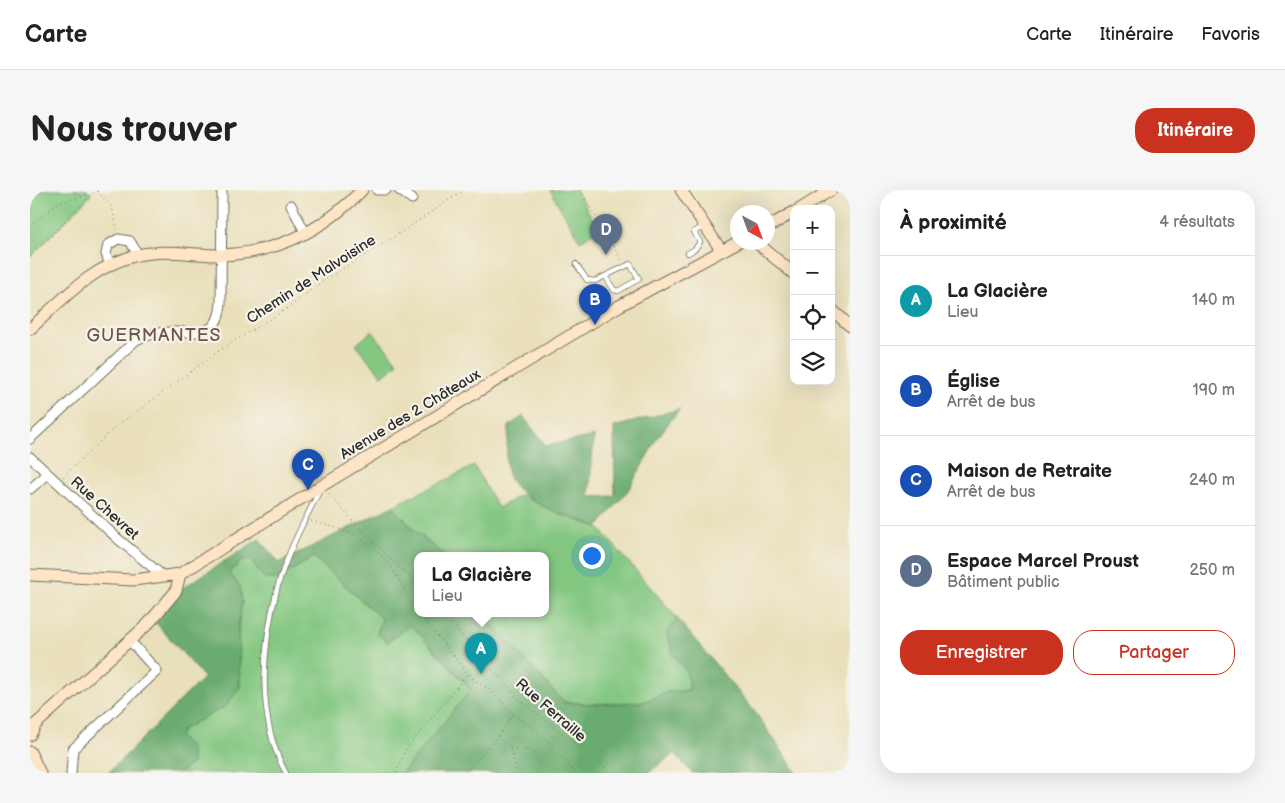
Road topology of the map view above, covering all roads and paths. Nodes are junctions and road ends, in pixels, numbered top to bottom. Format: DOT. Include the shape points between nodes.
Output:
graph roads {
  1 [pos="96,190"];
  2 [pos="222,190"];
  3 [pos="362,190"];
  4 [pos="376,190"];
  5 [pos="386,190"];
  6 [pos="399,190"];
  7 [pos="464,190"];
  8 [pos="580,190"];
  9 [pos="681,190"];
  10 [pos="831,190"];
  11 [pos="92,195"];
  12 [pos="412,199"];
  13 [pos="292,205"];
  14 [pos="807,205"];
  15 [pos="790,214"];
  16 [pos="775,223"];
  17 [pos="30,226"];
  18 [pos="704,226"];
  19 [pos="306,234"];
  20 [pos="118,239"];
  21 [pos="730,246"];
  22 [pos="720,250"];
  23 [pos="766,250"];
  24 [pos="688,253"];
  25 [pos="138,255"];
  26 [pos="221,255"];
  27 [pos="30,256"];
  28 [pos="576,264"];
  29 [pos="110,265"];
  30 [pos="625,266"];
  31 [pos="790,271"];
  32 [pos="606,277"];
  33 [pos="639,279"];
  34 [pos="646,291"];
  35 [pos="835,313"];
  36 [pos="850,326"];
  37 [pos="30,329"];
  38 [pos="30,439"];
  39 [pos="30,457"];
  40 [pos="48,474"];
  41 [pos="57,483"];
  42 [pos="322,484"];
  43 [pos="30,489"];
  44 [pos="305,520"];
  45 [pos="180,574"];
  46 [pos="30,575"];
  47 [pos="163,576"];
  48 [pos="414,581"];
  49 [pos="414,608"];
  50 [pos="422,617"];
  51 [pos="446,617"];
  52 [pos="130,641"];
  53 [pos="469,673"];
  54 [pos="513,714"];
  55 [pos="30,735"];
  56 [pos="497,736"];
  57 [pos="510,748"];
  58 [pos="30,752"];
  59 [pos="40,773"];
  60 [pos="71,773"];
  61 [pos="286,773"];
  62 [pos="396,773"];
  63 [pos="465,773"];
  64 [pos="517,773"];
  65 [pos="558,773"];
  66 [pos="575,773"];
  67 [pos="612,773"];
  1 -- 11 [label="path"];
  1 -- 20 [label="path" via="112,207"];
  2 -- 26 [label="street"];
  3 -- 19 [label="main road" via="336,215"];
  4 -- 5 [label="street"];
  6 -- 12 [label="street"];
  7 -- 41 [label="path, Chemin de Malvoisine" via="223,348 114,428"];
  8 -- 30 [label="path"];
  9 -- 18 [label="main road"];
  10 -- 14 [label="main road"];
  11 -- 17 [label="path" via="59,202"];
  11 -- 27 [label="path"];
  13 -- 19 [label="street"];
  15 -- 16 [label="main road"];
  18 -- 22 [label="main road"];
  18 -- 24 [label="lane" via="694,232 700,242"];
  19 -- 26 [label="main road" via="265,250"];
  20 -- 25 [label="street" via="130,241"];
  20 -- 29 [label="street" via="108,245 106,254"];
  21 -- 22 [label="main road, Avenue des 2 Châteaux"];
  22 -- 34 [label="main road, Avenue des 2 Châteaux"];
  23 -- 31 [label="main road"];
  25 -- 26 [label="main road" via="160,251"];
  25 -- 29 [label="main road"];
  26 -- 38 [label="street" via="220,310 216,324 203,332 157,332 136,340"];
  28 -- 32 [label="lane" via="587,280"];
  29 -- 37 [label="main road" via="78,284"];
  30 -- 32 [label="lane"];
  30 -- 33 [label="lane" via="630,264"];
  32 -- 33 [label="lane" via="618,291"];
  33 -- 34 [label="lane"];
  34 -- 42 [label="main road, Avenue des 2 Châteaux"];
  35 -- 36 [label="main road"];
  39 -- 40 [label="street, Rue Chevret"];
  40 -- 41 [label="street, Rue Chevret"];
  40 -- 43 [label="street"];
  41 -- 47 [label="street, Rue Chevret"];
  42 -- 44 [label="lane"];
  42 -- 45 [label="main road, Avenue des 2 Châteaux"];
  42 -- 48 [label="path" via="358,527"];
  44 -- 49 [label="path" via="351,532 371,547 392,568"];
  44 -- 61 [label="lane" via="278,588 269,633 265,700 270,733"];
  45 -- 47 [label="main road, Avenue des 2 Châteaux"];
  45 -- 52 [label="main road" via="176,591"];
  46 -- 47 [label="main road, Avenue des 2 Châteaux" via="133,580"];
  50 -- 53 [label="path"];
  51 -- 67 [label="path, Rue Ferraille" via="519,700"];
  52 -- 55 [label="main road" via="36,724"];
  52 -- 60 [label="street" via="157,671 73,749"];
  53 -- 54 [label="path"];
  53 -- 62 [label="path" via="405,751"];
  54 -- 56 [label="path"];
  54 -- 66 [label="path" via="544,737"];
  56 -- 57 [label="path"];
  56 -- 63 [label="path"];
  57 -- 64 [label="path"];
  57 -- 65 [label="path" via="530,750 544,766"];
  58 -- 59 [label="main road"];
}
